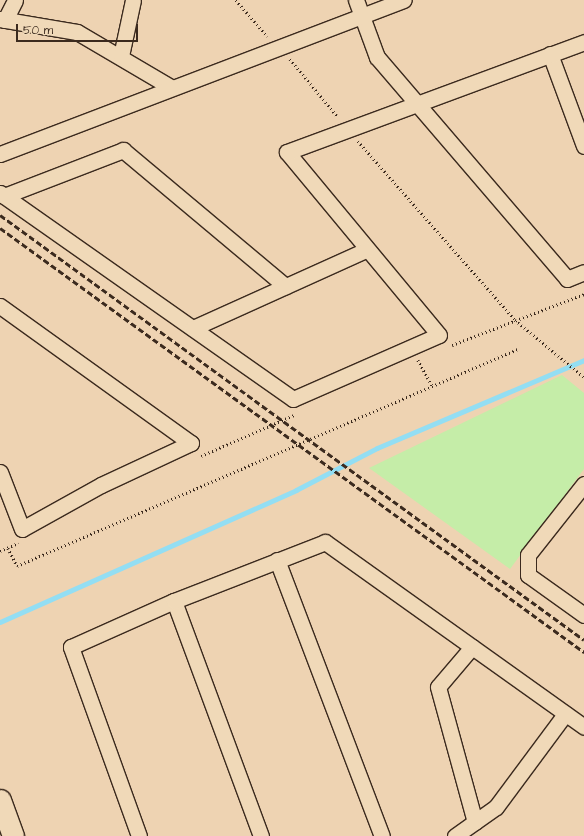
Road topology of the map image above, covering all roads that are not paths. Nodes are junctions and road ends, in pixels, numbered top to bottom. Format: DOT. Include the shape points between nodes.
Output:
graph roads {
  1 [pos="15,0"];
  2 [pos="133,0"];
  3 [pos="356,0"];
  4 [pos="404,0"];
  5 [pos="362,16"];
  6 [pos="2,19"];
  7 [pos="584,42"];
  8 [pos="550,54"];
  9 [pos="121,56"];
  10 [pos="172,88"];
  11 [pos="419,103"];
  12 [pos="584,146"];
  13 [pos="0,154"];
  14 [pos="2,194"];
  15 [pos="366,250"];
  16 [pos="584,272"];
  17 [pos="286,286"];
  18 [pos="0,306"];
  19 [pos="193,328"];
  20 [pos="0,472"];
  21 [pos="584,484"];
  22 [pos="277,560"];
  23 [pos="174,601"];
  24 [pos="584,616"];
  25 [pos="472,647"];
  26 [pos="565,714"];
  27 [pos="584,728"];
  28 [pos="0,800"];
  29 [pos="475,822"];
  30 [pos="13,836"];
  31 [pos="140,836"];
  32 [pos="261,836"];
  33 [pos="382,836"];
  34 [pos="455,836"];
  1 -- 6 [label="street"];
  2 -- 9 [label="street"];
  3 -- 5 [label="street"];
  4 -- 5 [label="street"];
  5 -- 10 [label="street"];
  5 -- 11 [label="street" via="377,57"];
  6 -- 9 [label="street" via="77,32"];
  7 -- 8 [label="street"];
  8 -- 11 [label="street"];
  8 -- 12 [label="street"];
  9 -- 10 [label="street"];
  10 -- 13 [label="street"];
  11 -- 15 [label="street" via="287,152"];
  11 -- 16 [label="street" via="567,278"];
  14 -- 17 [label="street" via="123,150"];
  14 -- 19 [label="street"];
  15 -- 17 [label="street"];
  15 -- 19 [label="street" via="439,335 293,399"];
  17 -- 19 [label="street"];
  18 -- 20 [label="street" via="191,443 101,485 22,529"];
  21 -- 24 [label="street" via="528,555 528,575"];
  22 -- 23 [label="street"];
  22 -- 25 [label="street" via="325,542"];
  22 -- 33 [label="street"];
  23 -- 31 [label="street" via="71,647"];
  23 -- 32 [label="street"];
  25 -- 26 [label="street"];
  25 -- 29 [label="street" via="438,687"];
  26 -- 27 [label="street"];
  26 -- 29 [label="street" via="496,807"];
  28 -- 30 [label="street"];
  29 -- 34 [label="street"];
}
